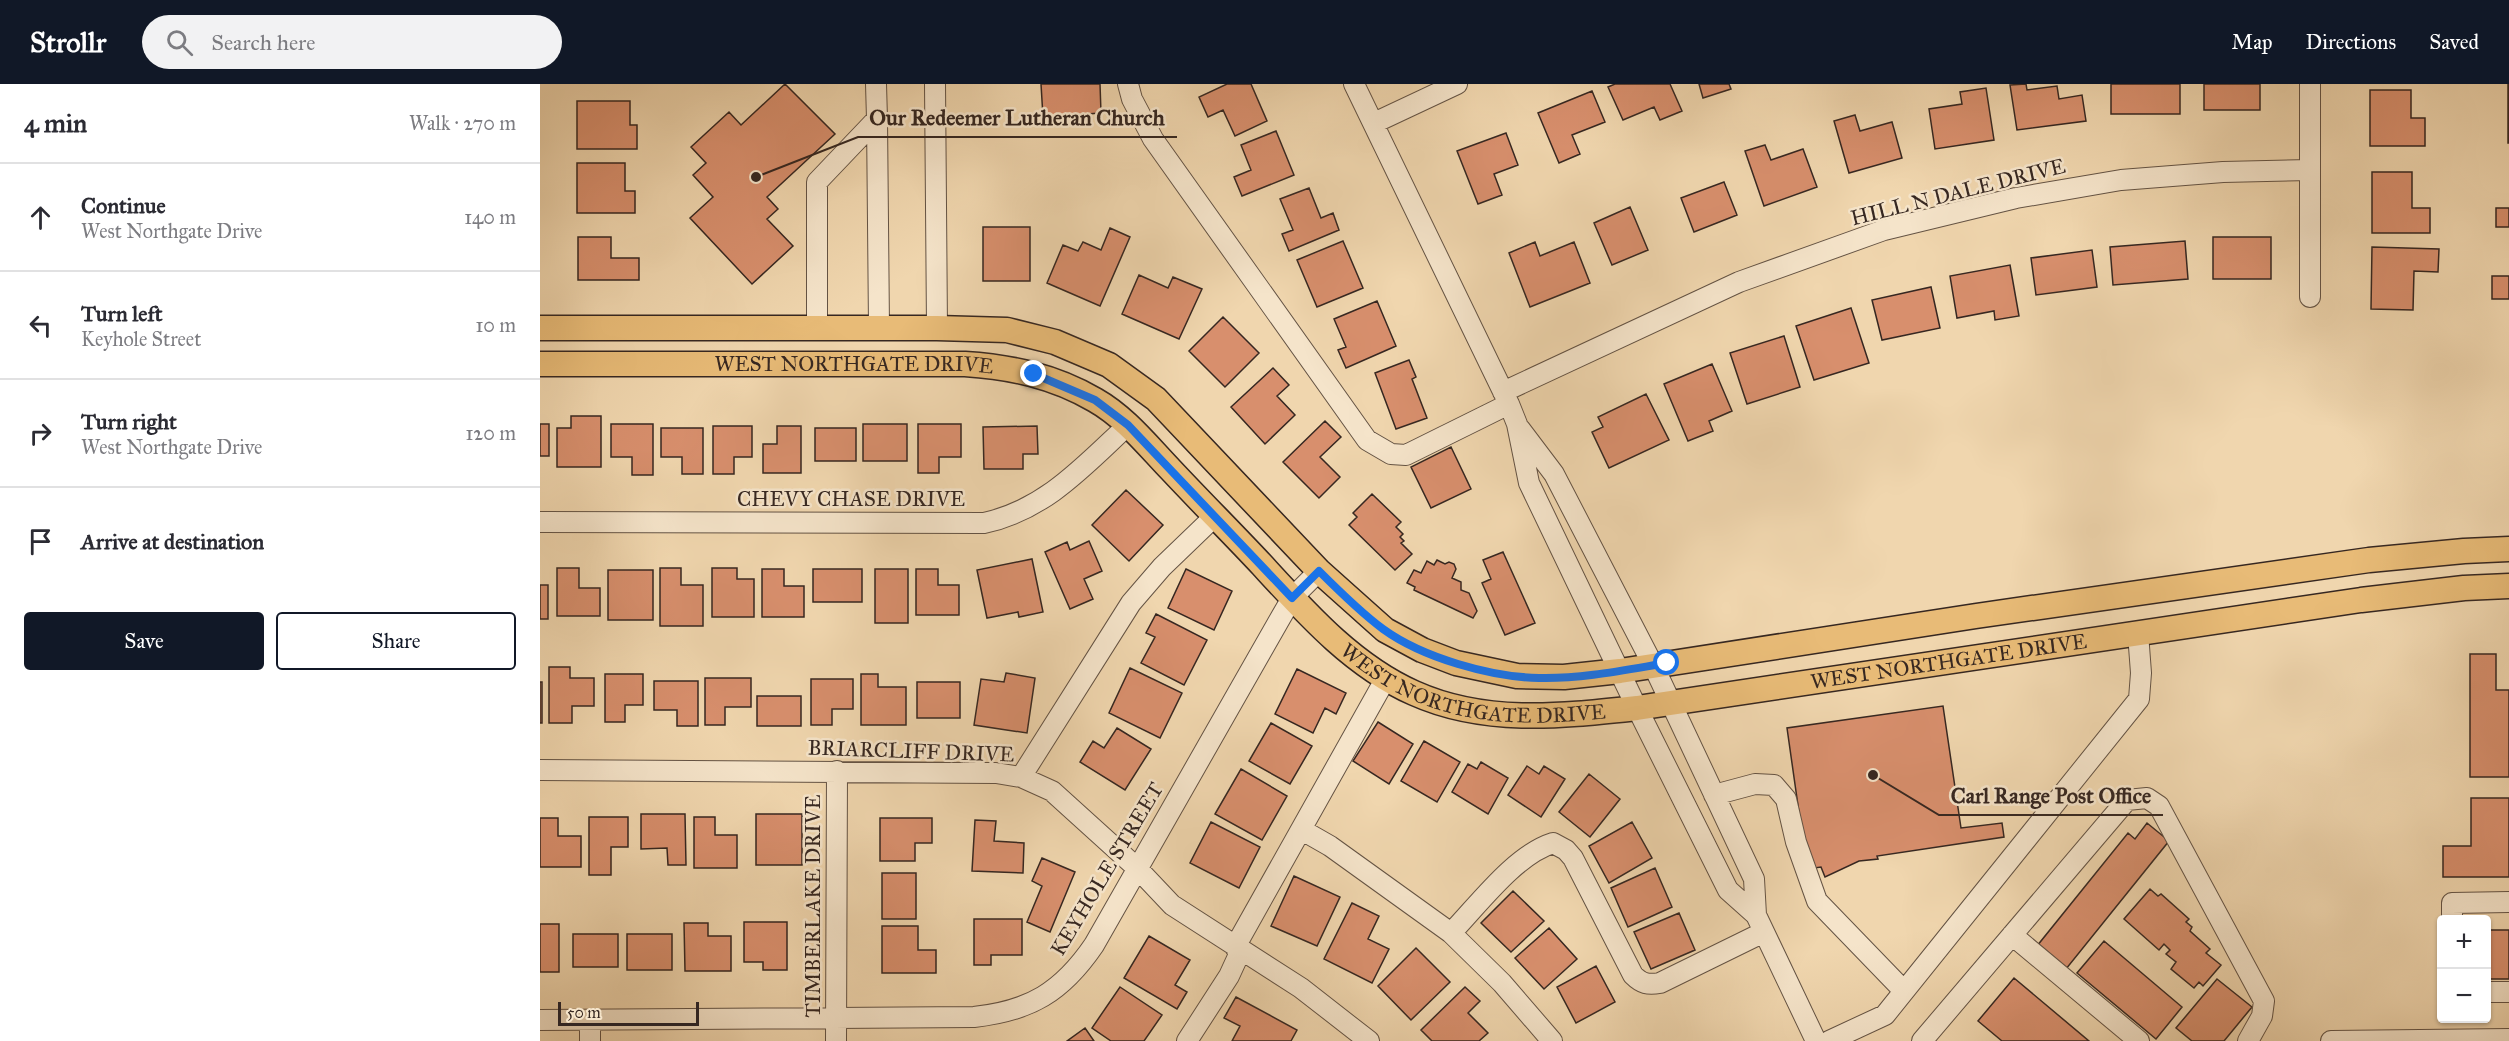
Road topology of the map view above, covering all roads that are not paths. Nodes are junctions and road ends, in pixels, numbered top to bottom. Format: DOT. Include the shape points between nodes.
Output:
graph roads {
  1 [pos="876,84"];
  2 [pos="935,84"];
  3 [pos="1128,84"];
  4 [pos="1354,84"];
  5 [pos="1457,84"];
  6 [pos="2310,84"];
  7 [pos="877,119"];
  8 [pos="1374,123"];
  9 [pos="2310,170"];
  10 [pos="2310,297"];
  11 [pos="817,327"];
  12 [pos="879,327"];
  13 [pos="929,327"];
  14 [pos="540,328"];
  15 [pos="540,364"];
  16 [pos="923,364"];
  17 [pos="1506,398"];
  18 [pos="1517,424"];
  19 [pos="1128,425"];
  20 [pos="1215,516"];
  21 [pos="540,522"];
  22 [pos="2509,549"];
  23 [pos="1319,571"];
  24 [pos="2509,586"];
  25 [pos="2133,596"];
  26 [pos="1292,598"];
  27 [pos="2138,633"];
  28 [pos="1653,665"];
  29 [pos="1620,671"];
  30 [pos="1386,678"];
  31 [pos="1671,703"];
  32 [pos="1637,708"];
  33 [pos="540,770"];
  34 [pos="837,771"];
  35 [pos="1021,777"];
  36 [pos="1714,795"];
  37 [pos="1302,830"];
  38 [pos="1137,868"];
  39 [pos="2509,902"];
  40 [pos="2452,915"];
  41 [pos="1760,924"];
  42 [pos="1451,933"];
  43 [pos="2012,935"];
  44 [pos="1238,949"];
  45 [pos="1904,991"];
  46 [pos="2491,992"];
  47 [pos="2509,992"];
  48 [pos="836,1018"];
  49 [pos="540,1020"];
  50 [pos="590,1020"];
  51 [pos="1359,1038"];
  52 [pos="2509,1040"];
  53 [pos="590,1041"];
  54 [pos="836,1041"];
  55 [pos="1187,1041"];
  56 [pos="1552,1041"];
  57 [pos="1816,1041"];
  58 [pos="1829,1041"];
  59 [pos="1922,1041"];
  60 [pos="2139,1041"];
  61 [pos="2248,1041"];
  62 [pos="2331,1041"];
  1 -- 7 [label="street"];
  2 -- 13 [label="street"];
  3 -- 17 [label="street, HILL N DALE DRIVE" via="1153,139 1367,440 1392,454 1406,455"];
  4 -- 8 [label="street"];
  5 -- 8 [label="street"];
  6 -- 9 [label="street"];
  7 -- 11 [label="street" via="817,182"];
  7 -- 12 [label="street"];
  8 -- 17 [label="street"];
  9 -- 10 [label="street"];
  9 -- 17 [label="street, HILL N DALE DRIVE" via="2121,180 2016,198 1884,230 1739,282"];
  11 -- 12 [label="main road, WEST NORTHGATE DRIVE"];
  11 -- 14 [label="main road, WEST NORTHGATE DRIVE"];
  12 -- 13 [label="main road, WEST NORTHGATE DRIVE"];
  13 -- 16 [label="main road"];
  13 -- 23 [label="main road, WEST NORTHGATE DRIVE" via="1007,330 1055,342 1109,365 1156,399"];
  15 -- 16 [label="main road, WEST NORTHGATE DRIVE"];
  16 -- 19 [label="main road, WEST NORTHGATE DRIVE" via="1002,367 1034,374 1095,400"];
  17 -- 18 [label="street"];
  18 -- 28 [label="street" via="1554,474"];
  18 -- 29 [label="street" via="1529,483"];
  19 -- 20 [label="main road, WEST NORTHGATE DRIVE"];
  19 -- 21 [label="street, CHEVY CHASE DRIVE" via="1049,497 1027,510 984,523"];
  20 -- 26 [label="main road, WEST NORTHGATE DRIVE"];
  20 -- 35 [label="street" via="1131,603"];
  22 -- 25 [label="main road, WEST NORTHGATE DRIVE" via="2369,560"];
  23 -- 26 [label="street, KEYHOLE STREET"];
  23 -- 29 [label="main road, WEST NORTHGATE DRIVE" via="1385,630 1456,663 1541,678"];
  24 -- 27 [label="main road, WEST NORTHGATE DRIVE" via="2361,600"];
  25 -- 27 [label="main road"];
  25 -- 28 [label="main road, WEST NORTHGATE DRIVE"];
  26 -- 30 [label="main road, WEST NORTHGATE DRIVE" via="1341,645"];
  26 -- 38 [label="street, KEYHOLE STREET"];
  27 -- 31 [label="main road, WEST NORTHGATE DRIVE"];
  27 -- 45 [label="street" via="2139,699"];
  28 -- 29 [label="main road, WEST NORTHGATE DRIVE"];
  28 -- 31 [label="street"];
  29 -- 32 [label="street"];
  30 -- 32 [label="main road, WEST NORTHGATE DRIVE" via="1445,703 1515,717"];
  30 -- 37 [label="street"];
  31 -- 32 [label="main road, WEST NORTHGATE DRIVE"];
  31 -- 36 [label="street"];
  32 -- 41 [label="street" via="1728,890"];
  33 -- 34 [label="street, BRIARCLIFF DRIVE"];
  34 -- 35 [label="street, BRIARCLIFF DRIVE" via="996,773"];
  34 -- 48 [label="street, TIMBERLAKE DRIVE"];
  35 -- 38 [label="street, BRIARCLIFF DRIVE" via="1052,791"];
  36 -- 41 [label="street" via="1754,879"];
  36 -- 45 [label="street" via="1755,784 1774,786 1786,799 1817,901"];
  37 -- 42 [label="street"];
  37 -- 44 [label="street"];
  38 -- 44 [label="street, BRIARCLIFF DRIVE" via="1172,905"];
  38 -- 48 [label="street, KEYHOLE STREET" via="1082,963 1067,981 1026,1006 974,1017"];
  39 -- 40 [label="street" via="2452,903"];
  41 -- 42 [label="street" via="1660,983 1641,982 1573,858 1553,843 1538,848 1507,875"];
  41 -- 57 [label="street"];
  42 -- 56 [label="street" via="1502,983"];
  43 -- 59 [label="street"];
  43 -- 60 [label="street"];
  43 -- 61 [label="street" via="2127,800 2147,798 2159,806 2264,1002 2262,1016"];
  44 -- 51 [label="street, BRIARCLIFF DRIVE" via="1301,988"];
  44 -- 55 [label="street" via="1229,976"];
  45 -- 58 [label="street" via="1885,1015"];
  46 -- 47 [label="street"];
  48 -- 50 [label="street, KEYHOLE STREET"];
  48 -- 54 [label="street, TIMBERLAKE DRIVE"];
  49 -- 50 [label="street, KEYHOLE STREET"];
  50 -- 53 [label="street"];
  52 -- 62 [label="street"];
}
